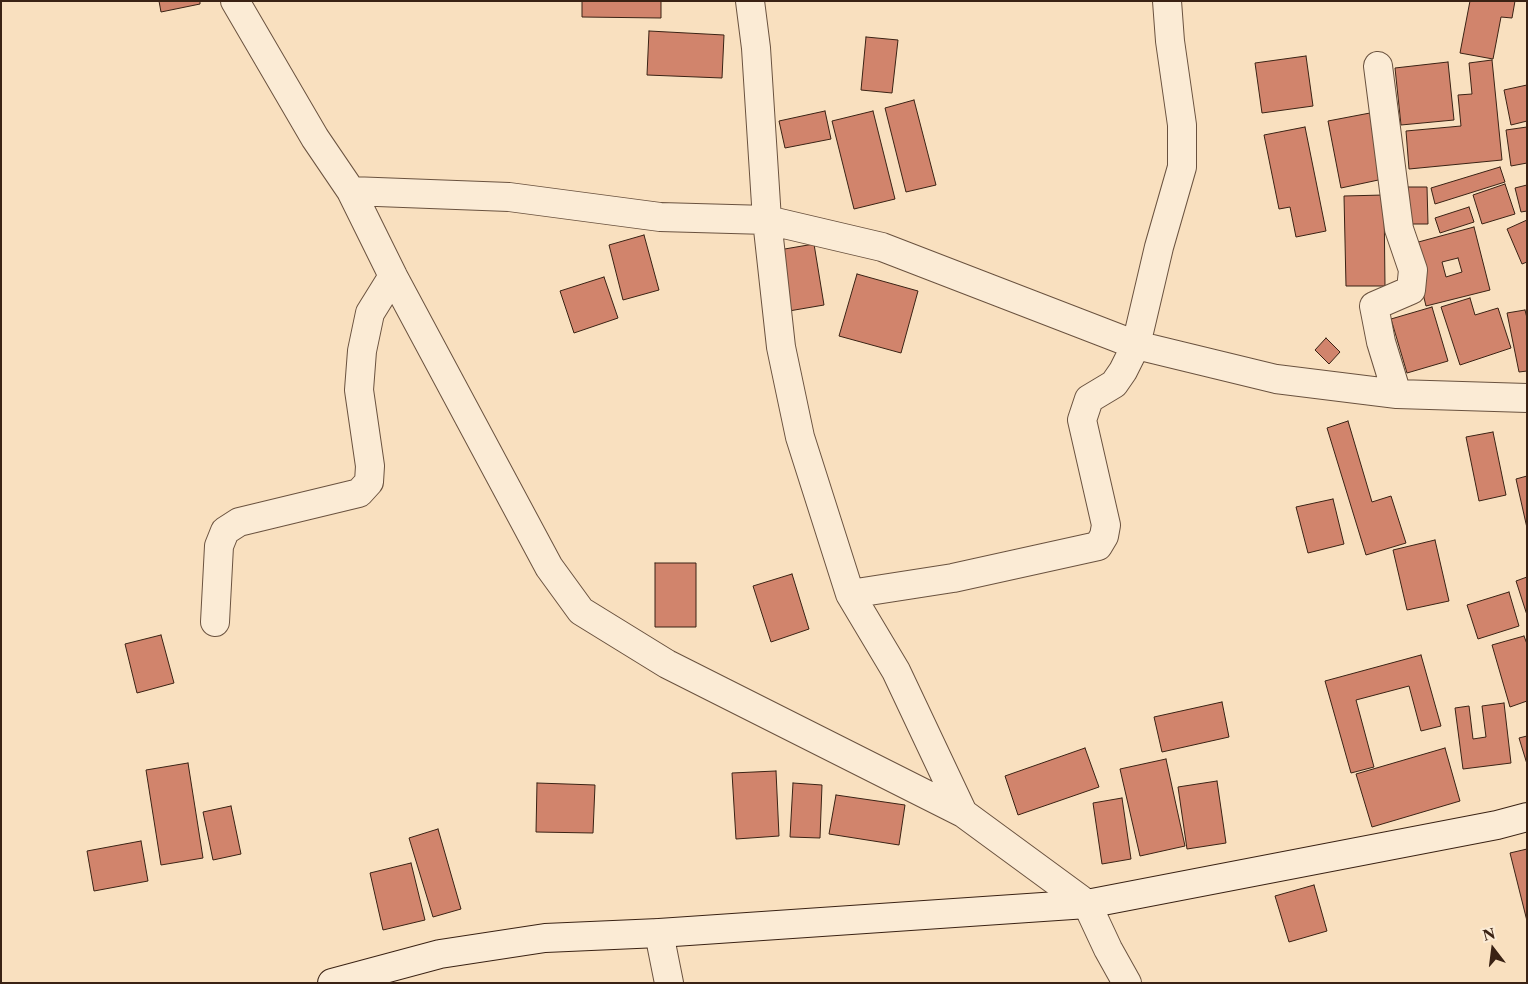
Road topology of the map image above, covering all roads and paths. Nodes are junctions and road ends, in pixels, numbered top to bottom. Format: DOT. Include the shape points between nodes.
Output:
graph roads {
  1 [pos="235,1"];
  2 [pos="750,1"];
  3 [pos="1167,1"];
  4 [pos="1378,66"];
  5 [pos="350,191"];
  6 [pos="767,220"];
  7 [pos="393,276"];
  8 [pos="1136,345"];
  9 [pos="1397,394"];
  10 [pos="1527,398"];
  11 [pos="850,594"];
  12 [pos="215,622"];
  13 [pos="963,813"];
  14 [pos="1527,817"];
  15 [pos="1087,904"];
  16 [pos="658,933"];
  17 [pos="332,983"];
  18 [pos="669,983"];
  19 [pos="1127,983"];
  1 -- 5 [label="street"];
  2 -- 6 [label="street"];
  3 -- 8 [label="street" via="1182,125 1182,167"];
  4 -- 9 [label="street" via="1399,228 1413,270 1411,290 1374,306"];
  5 -- 6 [label="street" via="509,197 660,217"];
  5 -- 7 [label="street"];
  6 -- 8 [label="street" via="882,247"];
  6 -- 11 [label="street" via="781,347 800,436"];
  7 -- 12 [label="street" via="370,313 362,351 360,390 370,466 369,482 359,493 239,522 225,531 219,546"];
  7 -- 13 [label="street" via="549,567 581,611 668,664"];
  8 -- 9 [label="street" via="1276,379"];
  8 -- 11 [label="street" via="1114,384 1089,399 1082,420 1106,526 1098,546 953,578"];
  9 -- 10 [label="street"];
  11 -- 13 [label="street" via="896,672"];
  13 -- 15 [label="street"];
  14 -- 15 [label="street"];
  15 -- 16 [label="street"];
  15 -- 19 [label="street"];
  16 -- 17 [label="street" via="545,938 440,954"];
  16 -- 18 [label="street"];
}
